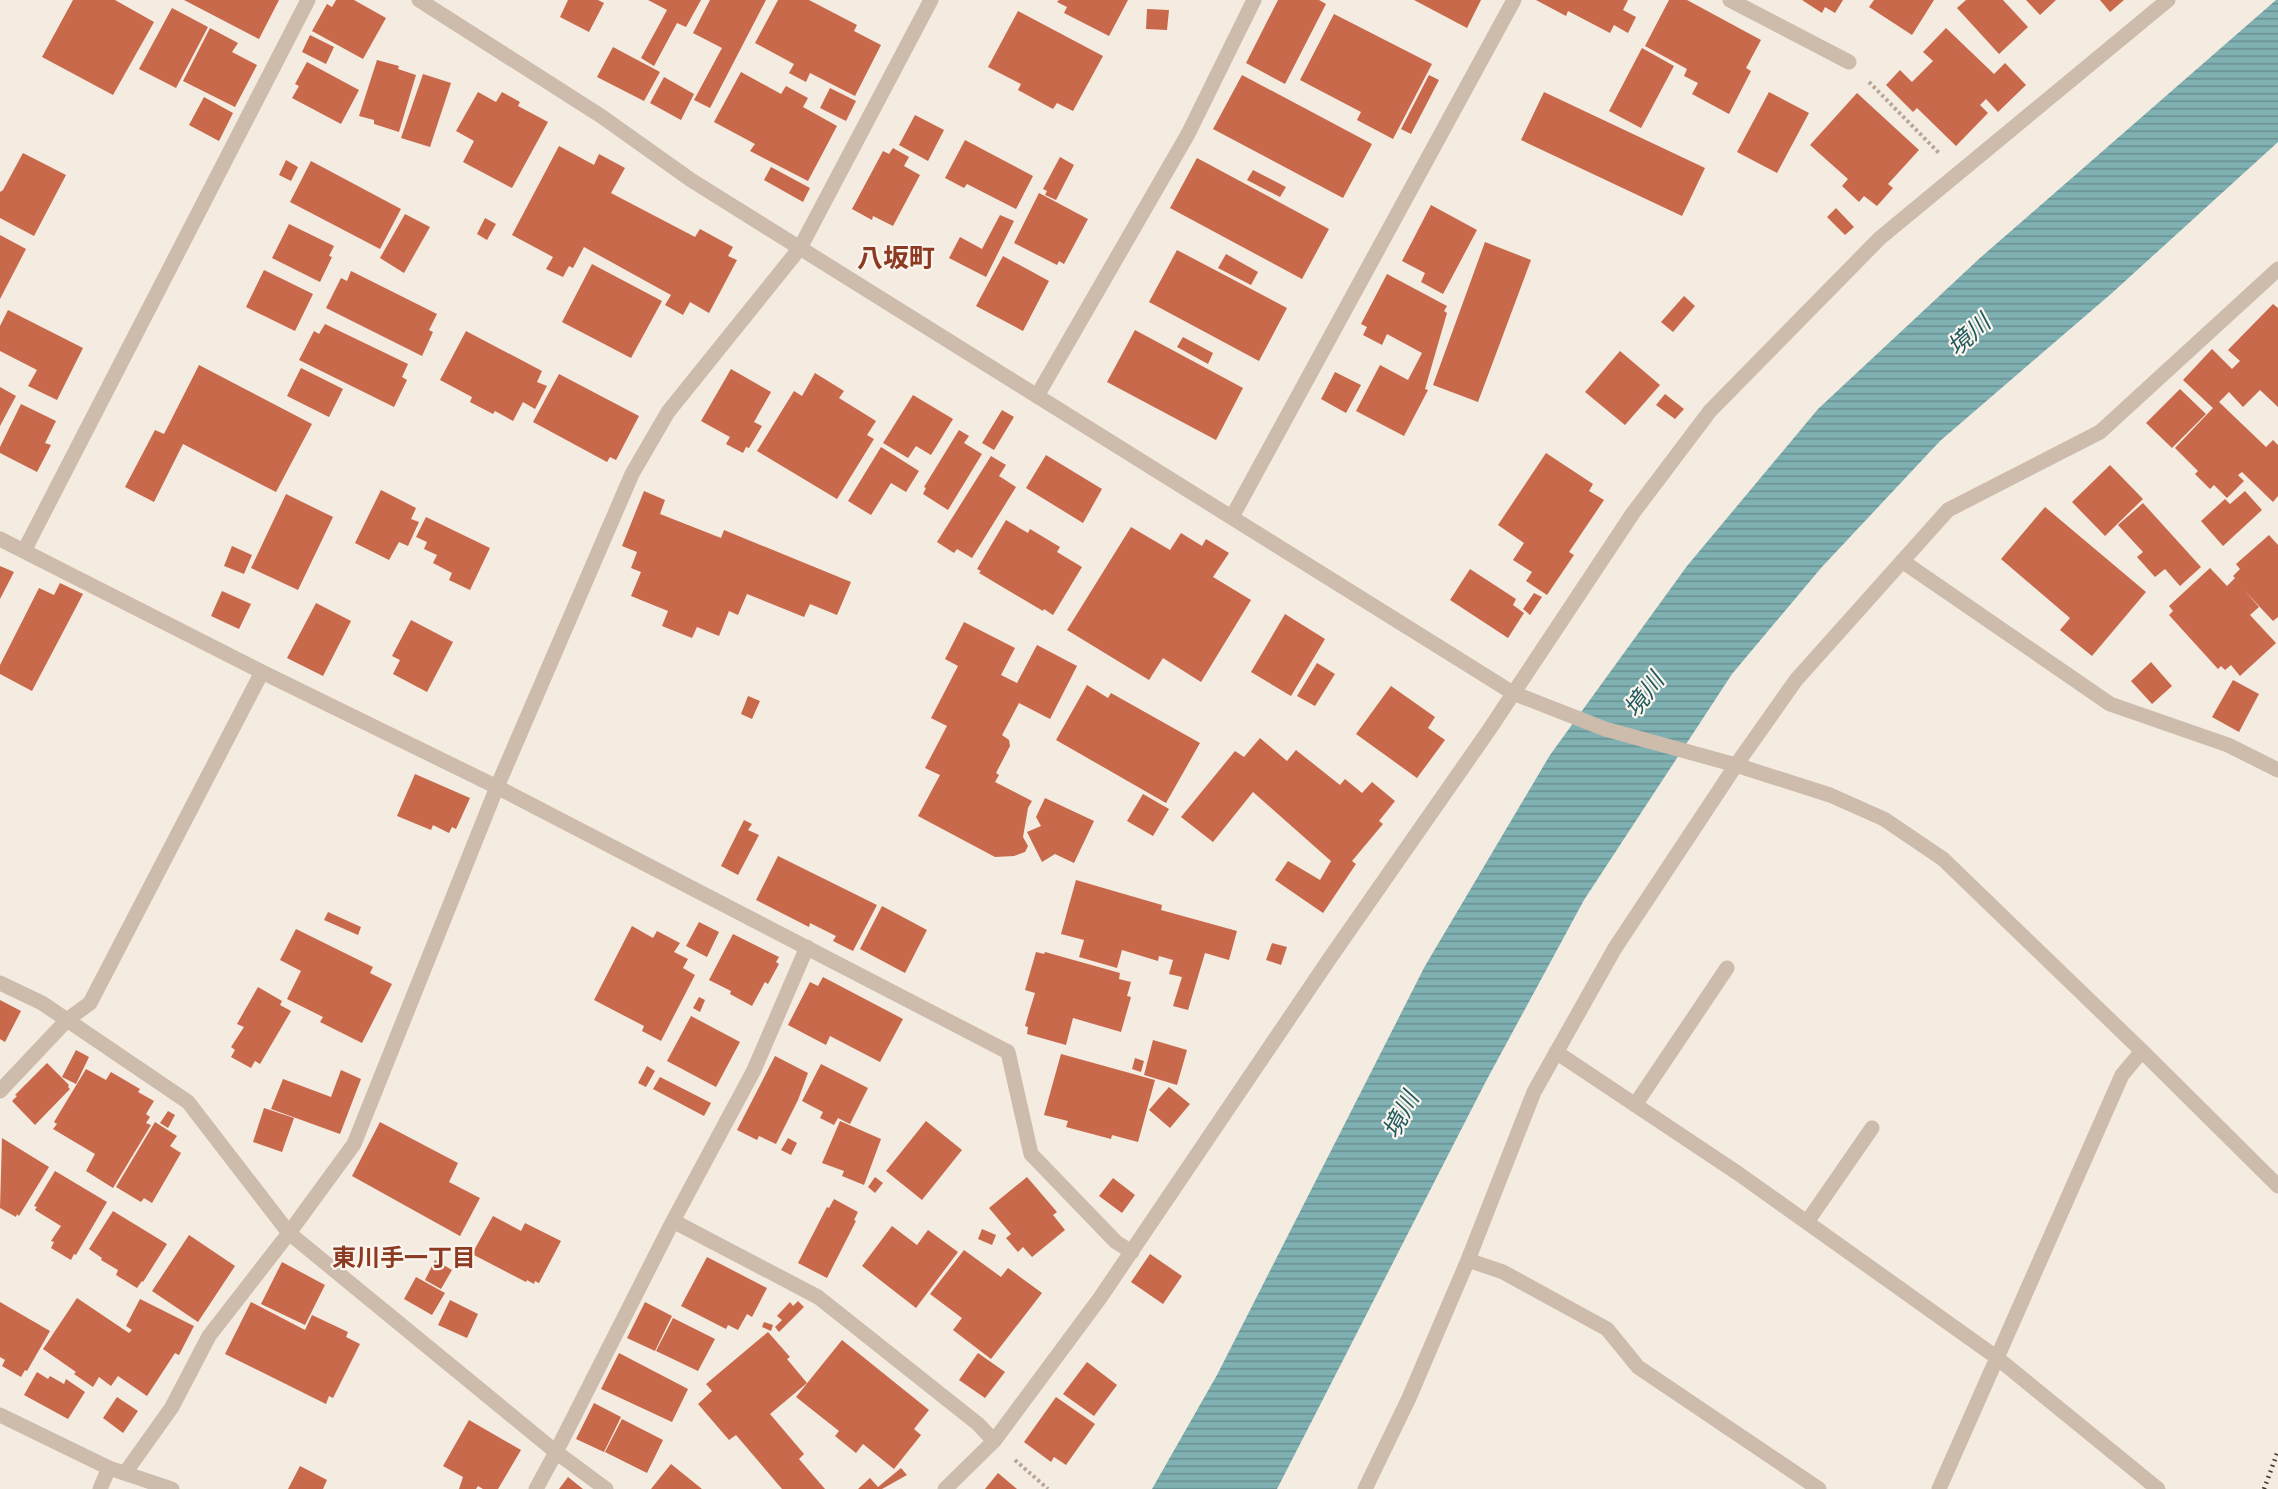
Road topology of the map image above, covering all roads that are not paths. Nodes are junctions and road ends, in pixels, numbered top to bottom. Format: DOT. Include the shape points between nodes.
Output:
graph roads {
  1 [pos="308,0"];
  2 [pos="419,0"];
  3 [pos="932,0"];
  4 [pos="1254,0"];
  5 [pos="1514,0"];
  6 [pos="1730,0"];
  7 [pos="2168,0"];
  8 [pos="1849,62"];
  9 [pos="800,248"];
  10 [pos="2278,269"];
  11 [pos="1037,396"];
  12 [pos="1232,517"];
  13 [pos="0,539"];
  14 [pos="24,551"];
  15 [pos="1902,561"];
  16 [pos="262,672"];
  17 [pos="1513,693"];
  18 [pos="1736,765"];
  19 [pos="2278,770"];
  20 [pos="497,788"];
  21 [pos="807,947"];
  22 [pos="1727,968"];
  23 [pos="0,983"];
  24 [pos="67,1020"];
  25 [pos="2142,1051"];
  26 [pos="1556,1052"];
  27 [pos="0,1091"];
  28 [pos="1635,1105"];
  29 [pos="1872,1128"];
  30 [pos="2278,1186"];
  31 [pos="673,1221"];
  32 [pos="1807,1222"];
  33 [pos="289,1233"];
  34 [pos="1132,1252"];
  35 [pos="1468,1260"];
  36 [pos="1996,1357"];
  37 [pos="0,1415"];
  38 [pos="994,1441"];
  39 [pos="556,1452"];
  40 [pos="110,1468"];
  41 [pos="125,1473"];
  42 [pos="100,1489"];
  43 [pos="172,1489"];
  44 [pos="536,1489"];
  45 [pos="606,1489"];
  46 [pos="945,1489"];
  47 [pos="1365,1489"];
  48 [pos="1819,1489"];
  49 [pos="1939,1489"];
  50 [pos="2158,1489"];
  1 -- 14 [label="street"];
  2 -- 9 [label="street"];
  3 -- 9 [label="street"];
  4 -- 11 [label="street" via="1188,134"];
  5 -- 12 [label="street"];
  6 -- 8 [label="street"];
  7 -- 17 [label="street" via="1880,238 1710,411 1633,513"];
  9 -- 11 [label="street"];
  9 -- 20 [label="street" via="668,412 632,474"];
  10 -- 15 [label="street" via="2100,432 1948,510"];
  11 -- 12 [label="street"];
  12 -- 17 [label="street"];
  13 -- 14 [label="street"];
  14 -- 16 [label="street"];
  15 -- 18 [label="street" via="1796,680"];
  15 -- 19 [label="street" via="2110,704 2228,745"];
  16 -- 20 [label="street"];
  16 -- 24 [label="street" via="90,1003"];
  17 -- 18 [label="street" via="1605,729"];
  17 -- 34 [label="street"];
  18 -- 25 [label="street" via="1830,795 1884,819 1942,859"];
  18 -- 26 [label="street" via="1615,948"];
  20 -- 21 [label="street"];
  20 -- 33 [label="street" via="354,1144"];
  21 -- 31 [label="street" via="754,1070"];
  21 -- 34 [label="street" via="1008,1053 1031,1154 1116,1242"];
  22 -- 28 [label="street"];
  23 -- 24 [label="street"];
  24 -- 27 [label="street"];
  24 -- 33 [label="street" via="188,1102"];
  25 -- 30 [label="street"];
  25 -- 36 [label="street" via="2122,1075"];
  26 -- 28 [label="street"];
  26 -- 35 [label="street" via="1534,1092"];
  28 -- 32 [label="street"];
  29 -- 32 [label="street"];
  31 -- 38 [label="street" via="818,1297 978,1424"];
  31 -- 39 [label="street"];
  32 -- 36 [label="street"];
  33 -- 39 [label="street"];
  33 -- 41 [label="street" via="209,1336 172,1407"];
  34 -- 38 [label="street"];
  35 -- 47 [label="street"];
  35 -- 48 [label="street" via="1503,1272 1607,1329 1638,1367"];
  36 -- 49 [label="street"];
  36 -- 50 [label="street"];
  37 -- 40 [label="street"];
  38 -- 46 [label="street"];
  39 -- 44 [label="street"];
  39 -- 45 [label="street"];
  40 -- 41 [label="street"];
  40 -- 42 [label="street"];
  41 -- 43 [label="street"];
}
